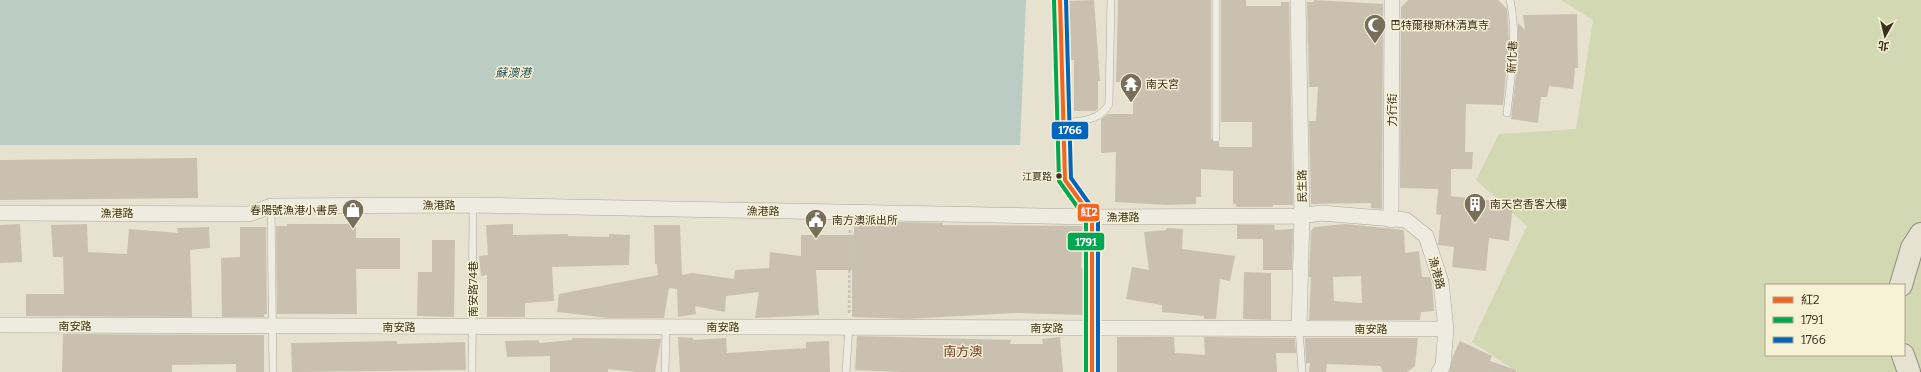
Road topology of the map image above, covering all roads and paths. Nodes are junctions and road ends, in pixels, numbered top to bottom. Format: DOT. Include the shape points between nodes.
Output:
graph roads {
  1 [pos="1060,0"];
  2 [pos="1111,0"];
  3 [pos="1216,0"];
  4 [pos="1298,0"];
  5 [pos="1392,0"];
  6 [pos="1510,0"];
  7 [pos="1507,113"];
  8 [pos="1063,123"];
  9 [pos="1216,138"];
  10 [pos="271,206"];
  11 [pos="473,206"];
  12 [pos="850,212"];
  13 [pos="0,213"];
  14 [pos="1302,216"];
  15 [pos="1092,217"];
  16 [pos="1391,220"];
  17 [pos="1921,234"];
  18 [pos="1901,284"];
  19 [pos="0,325"];
  20 [pos="472,326"];
  21 [pos="271,327"];
  22 [pos="666,327"];
  23 [pos="849,328"];
  24 [pos="1092,328"];
  25 [pos="1299,328"];
  26 [pos="1446,329"];
  27 [pos="1903,356"];
  28 [pos="1490,367"];
  29 [pos="273,372"];
  30 [pos="472,372"];
  31 [pos="665,372"];
  32 [pos="846,372"];
  33 [pos="1092,372"];
  34 [pos="1302,372"];
  35 [pos="1439,372"];
  36 [pos="1488,372"];
  37 [pos="1909,372"];
  1 -- 8 [label="street"];
  2 -- 8 [label="lane" via="1109,104 1105,112 1090,120"];
  3 -- 9 [label="lane"];
  4 -- 14 [label="street, 民生路"];
  5 -- 16 [label="street, 力行街"];
  6 -- 7 [label="lane, 新化巷" via="1514,18"];
  8 -- 15 [label="street" via="1065,180"];
  10 -- 11 [label="street, 漁港路"];
  10 -- 13 [label="street, 漁港路" via="249,214"];
  10 -- 21 [label="lane"];
  11 -- 12 [label="street, 漁港路"];
  11 -- 20 [label="lane, 南安路74巷"];
  12 -- 15 [label="street, 漁港路"];
  12 -- 23 [label="path"];
  14 -- 15 [label="street, 漁港路"];
  14 -- 16 [label="street, 漁港路" via="1321,213"];
  14 -- 25 [label="street, 民生路"];
  15 -- 24 [label="street"];
  16 -- 26 [label="street, 漁港路" via="1406,220 1426,236 1441,282"];
  17 -- 18 [label="main road" via="1912,248"];
  19 -- 21 [label="street, 南安路"];
  20 -- 21 [label="street, 南安路"];
  20 -- 22 [label="street, 南安路"];
  20 -- 30 [label="lane, 南安路74巷"];
  21 -- 29 [label="lane"];
  22 -- 23 [label="street, 南安路"];
  22 -- 31 [label="lane"];
  23 -- 24 [label="street, 南安路"];
  23 -- 32 [label="lane"];
  24 -- 25 [label="street, 南安路"];
  24 -- 33 [label="street"];
  25 -- 26 [label="street, 南安路"];
  25 -- 34 [label="lane, 民生路"];
  26 -- 35 [label="street, 漁港路" via="1443,365"];
  27 -- 37 [label="main road"];
  28 -- 36 [label="path"];
}
